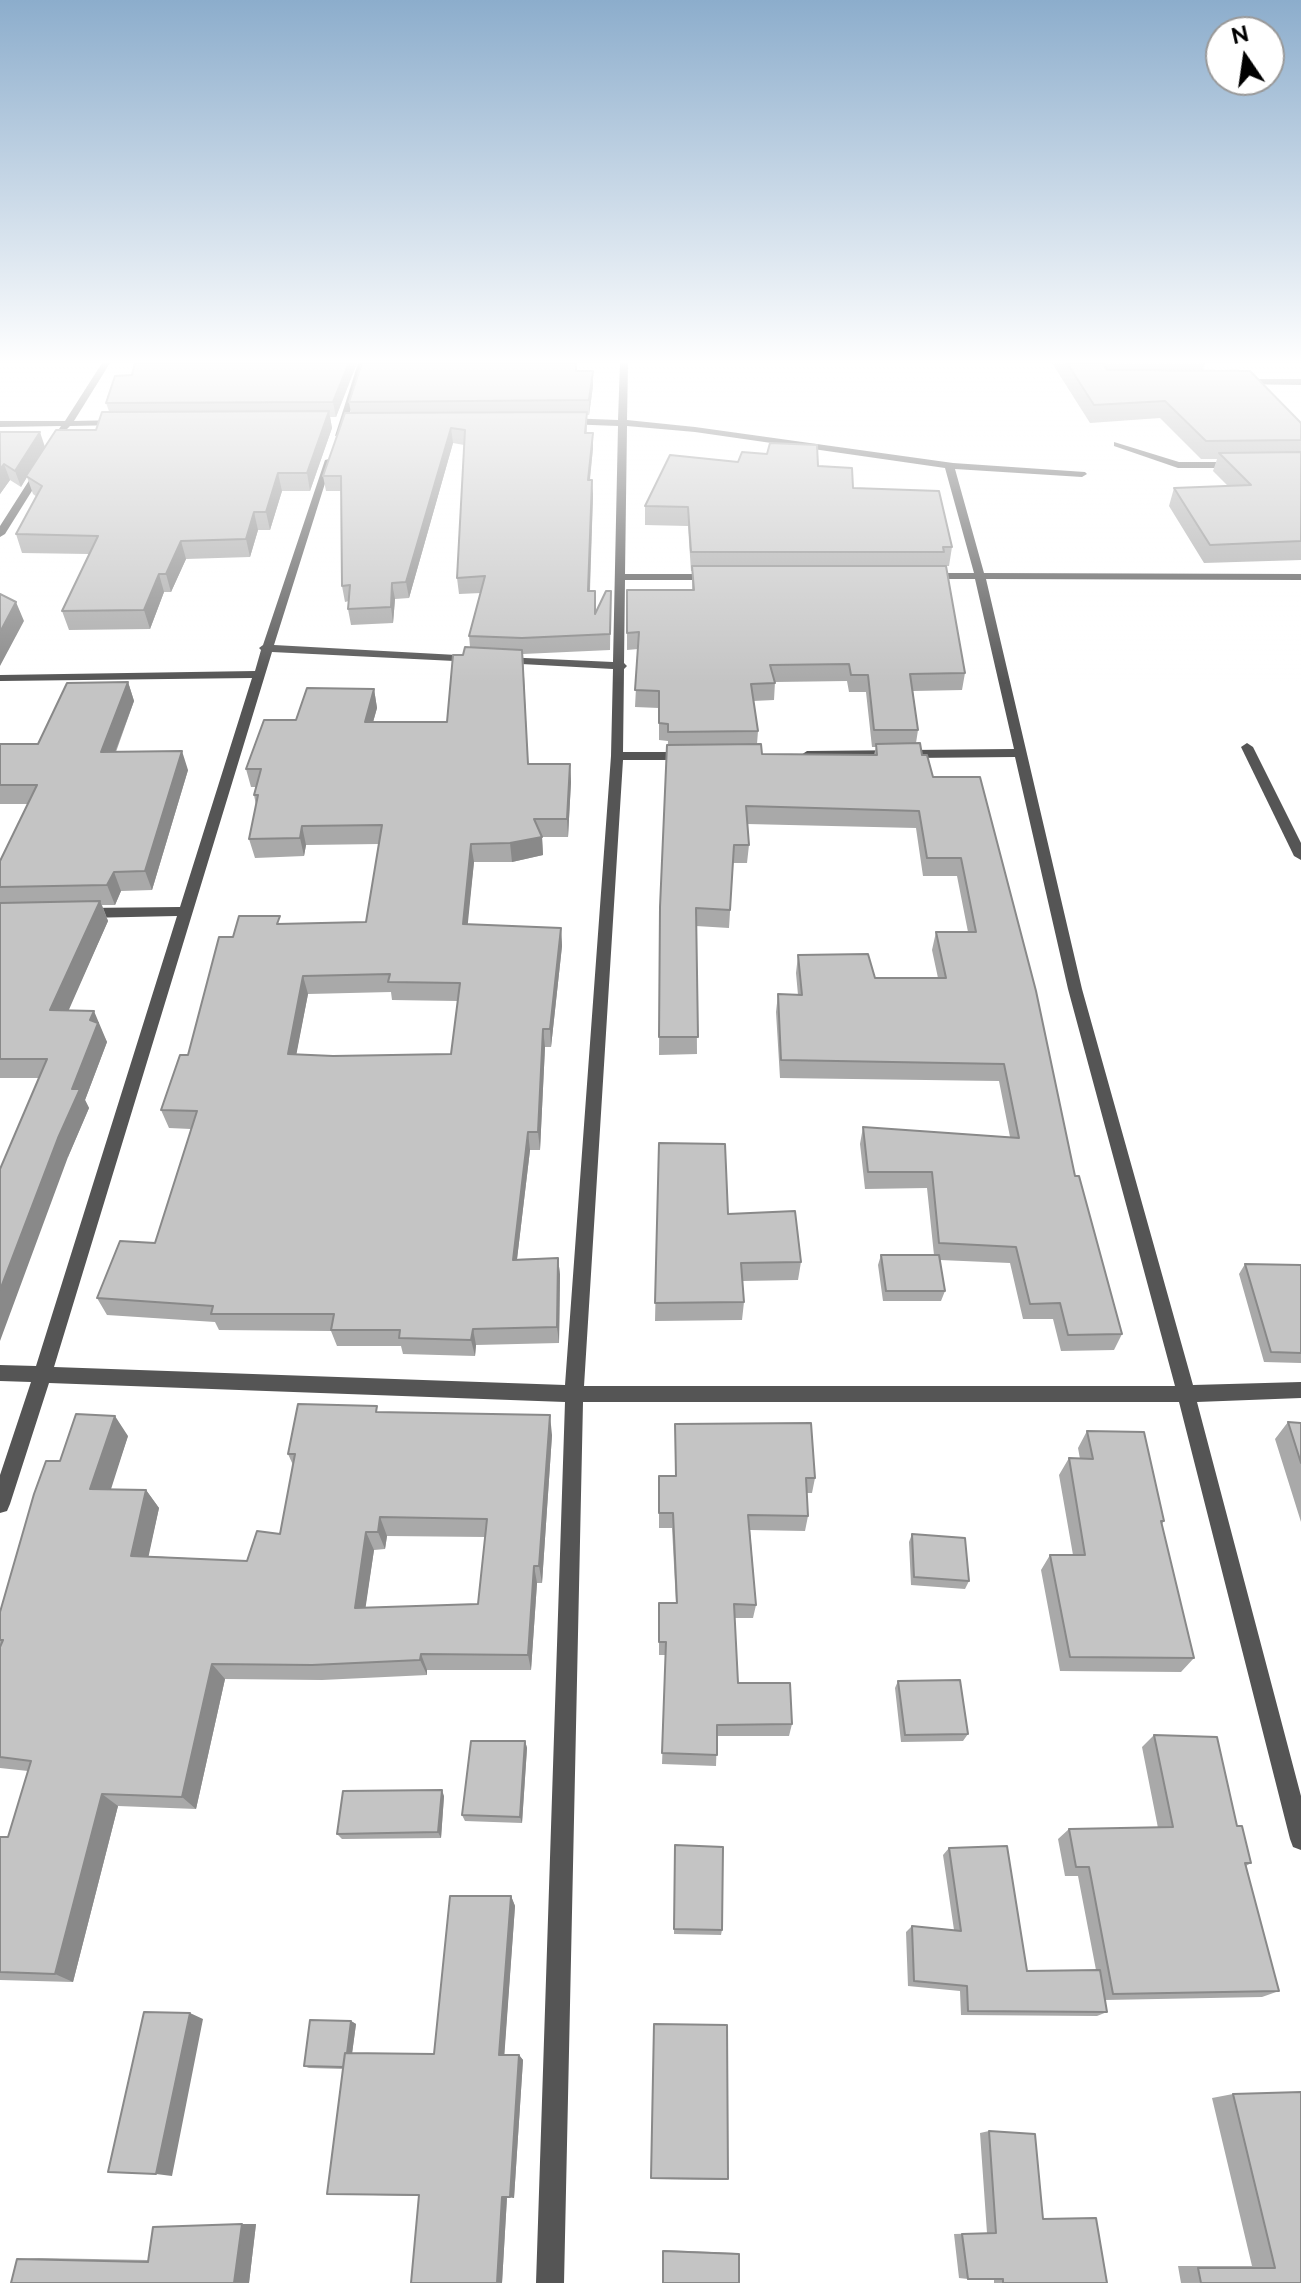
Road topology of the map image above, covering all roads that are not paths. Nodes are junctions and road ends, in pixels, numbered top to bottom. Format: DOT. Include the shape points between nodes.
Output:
graph roads {
  1 [pos="40,470"];
  2 [pos="326,470"];
  3 [pos="623,470"];
  4 [pos="950,470"];
  5 [pos="1008,470"];
  6 [pos="1082,474"];
  7 [pos="0,534"];
  8 [pos="980,576"];
  9 [pos="620,577"];
  10 [pos="729,577"];
  11 [pos="917,577"];
  12 [pos="1301,577"];
  13 [pos="265,648"];
  14 [pos="482,659"];
  15 [pos="497,660"];
  16 [pos="621,666"];
  17 [pos="257,674"];
  18 [pos="0,678"];
  19 [pos="1247,747"];
  20 [pos="1019,753"];
  21 [pos="787,755"];
  22 [pos="617,756"];
  23 [pos="695,756"];
  24 [pos="1301,856"];
  25 [pos="187,911"];
  26 [pos="62,914"];
  27 [pos="0,1373"];
  28 [pos="44,1373"];
  29 [pos="1301,1390"];
  30 [pos="574,1394"];
  31 [pos="1186,1394"];
  32 [pos="0,1504"];
  33 [pos="1301,1839"];
  34 [pos="550,2283"];
  1 -- 7 [label="street"];
  2 -- 13 [label="street"];
  3 -- 9 [label="street"];
  4 -- 8 [label="street"];
  5 -- 6 [label="street"];
  8 -- 11 [label="street"];
  8 -- 12 [label="street"];
  8 -- 20 [label="street"];
  9 -- 10 [label="street"];
  9 -- 16 [label="street"];
  13 -- 14 [label="street"];
  13 -- 17 [label="street"];
  15 -- 16 [label="street"];
  16 -- 22 [label="street"];
  17 -- 18 [label="street"];
  17 -- 25 [label="street"];
  19 -- 24 [label="street"];
  20 -- 21 [label="street"];
  20 -- 31 [label="street" via="1075,989"];
  22 -- 23 [label="street"];
  22 -- 30 [label="street"];
  25 -- 26 [label="street"];
  25 -- 28 [label="street"];
  27 -- 28 [label="street"];
  28 -- 30 [label="street"];
  28 -- 32 [label="street"];
  29 -- 31 [label="street"];
  30 -- 31 [label="street"];
  30 -- 34 [label="street"];
  31 -- 33 [label="street"];
}
